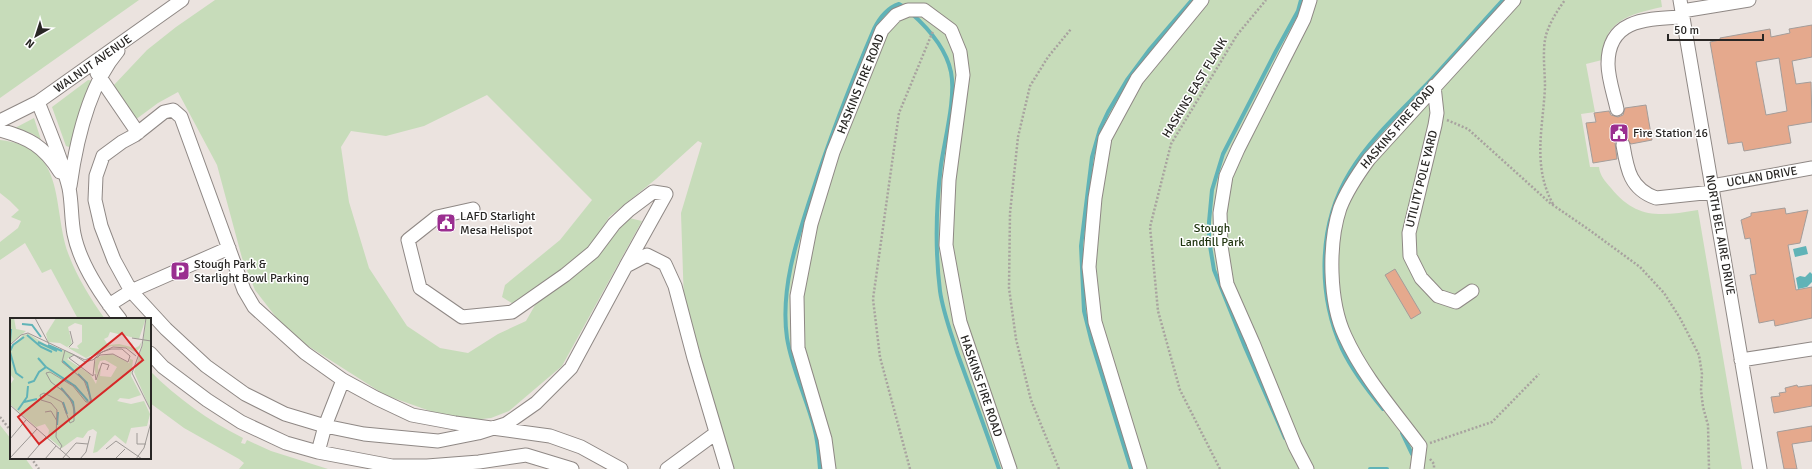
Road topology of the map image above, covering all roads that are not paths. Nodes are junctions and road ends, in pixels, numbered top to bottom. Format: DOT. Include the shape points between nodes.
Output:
graph roads {
  1 [pos="182,0"];
  2 [pos="1202,0"];
  3 [pos="1310,0"];
  4 [pos="1514,0"];
  5 [pos="1749,0"];
  6 [pos="1682,9"];
  7 [pos="128,40"];
  8 [pos="91,65"];
  9 [pos="100,79"];
  10 [pos="1434,86"];
  11 [pos="38,102"];
  12 [pos="1617,109"];
  13 [pos="0,121"];
  14 [pos="0,130"];
  15 [pos="138,133"];
  16 [pos="1623,145"];
  17 [pos="1812,168"];
  18 [pos="1712,189"];
  19 [pos="69,190"];
  20 [pos="473,209"];
  21 [pos="229,248"];
  22 [pos="626,266"];
  23 [pos="131,291"];
  24 [pos="1472,291"];
  25 [pos="109,305"];
  26 [pos="119,318"];
  27 [pos="1812,349"];
  28 [pos="151,354"];
  29 [pos="1741,360"];
  30 [pos="344,380"];
  31 [pos="325,426"];
  32 [pos="492,428"];
  33 [pos="529,432"];
  34 [pos="716,433"];
  35 [pos="318,452"];
  36 [pos="526,455"];
  37 [pos="572,469"];
  38 [pos="620,469"];
  39 [pos="667,469"];
  40 [pos="727,469"];
  41 [pos="829,469"];
  42 [pos="1010,469"];
  43 [pos="1140,469"];
  44 [pos="1307,469"];
  45 [pos="1417,469"];
  46 [pos="1760,469"];
  1 -- 7 [label="street, WALNUT AVENUE"];
  2 -- 43 [label="street" via="1137,79 1106,138 1095,198 1089,267 1095,322"];
  3 -- 44 [label="street" via="1304,19 1226,176 1220,213 1221,246 1227,284"];
  4 -- 10 [label="street, HASKINS FIRE ROAD"];
  5 -- 6 [label="street"];
  6 -- 12 [label="street" via="1629,25 1615,35 1608,65"];
  6 -- 18 [label="street, NORTH BEL AIRE DRIVE"];
  7 -- 8 [label="street, WALNUT AVENUE"];
  7 -- 9 [label="street" via="113,57"];
  8 -- 9 [label="street"];
  8 -- 11 [label="street, WALNUT AVENUE"];
  9 -- 15 [label="street"];
  9 -- 19 [label="street" via="84,117"];
  10 -- 24 [label="street, UTILITY POLE YARD" via="1437,113 1409,233 1410,256 1421,278 1438,296 1456,302"];
  10 -- 45 [label="street, HASKINS FIRE ROAD" via="1369,158 1352,183 1340,208 1333,252 1332,291 1344,335 1366,372 1420,446"];
  11 -- 13 [label="street, WALNUT AVENUE"];
  11 -- 19 [label="street"];
  14 -- 19 [label="street" via="40,147 52,161"];
  15 -- 21 [label="street" via="164,112 173,110 180,117"];
  15 -- 23 [label="street" via="103,156 96,176 95,200 101,226 114,260"];
  16 -- 18 [label="street, UCLAN DRIVE" via="1628,170 1640,190 1647,195 1656,198"];
  17 -- 18 [label="street, UCLAN DRIVE"];
  18 -- 29 [label="street, NORTH BEL AIRE DRIVE"];
  19 -- 25 [label="street" via="77,242 89,272"];
  20 -- 22 [label="street" via="437,217 408,240 420,288 462,316 512,312 593,252 614,224 629,210 653,192 666,194"];
  21 -- 23 [label="street"];
  21 -- 30 [label="street" via="244,290 254,307 305,353"];
  22 -- 32 [label="street" via="571,368 536,403 506,424"];
  22 -- 34 [label="street" via="647,255 665,264 675,286"];
  23 -- 25 [label="street"];
  23 -- 31 [label="street" via="166,329 206,366 245,394 285,414"];
  25 -- 26 [label="street"];
  27 -- 29 [label="street"];
  28 -- 35 [label="street" via="163,367 241,422 286,443"];
  29 -- 46 [label="street, NORTH BEL AIRE DRIVE"];
  30 -- 31 [label="street"];
  30 -- 32 [label="street" via="412,415"];
  31 -- 32 [label="street" via="364,434 438,441"];
  31 -- 35 [label="street"];
  32 -- 33 [label="street"];
  33 -- 36 [label="street"];
  33 -- 38 [label="street" via="581,447"];
  34 -- 39 [label="street"];
  34 -- 40 [label="street"];
  35 -- 36 [label="street" via="392,466 427,466"];
  36 -- 37 [label="street"];
  41 -- 42 [label="street, HASKINS FIRE ROAD" via="825,439 798,348 797,296 811,224 833,152 882,30 896,15 908,10 924,10 951,30 960,52 963,75 948,180 946,246 960,322"];
}
